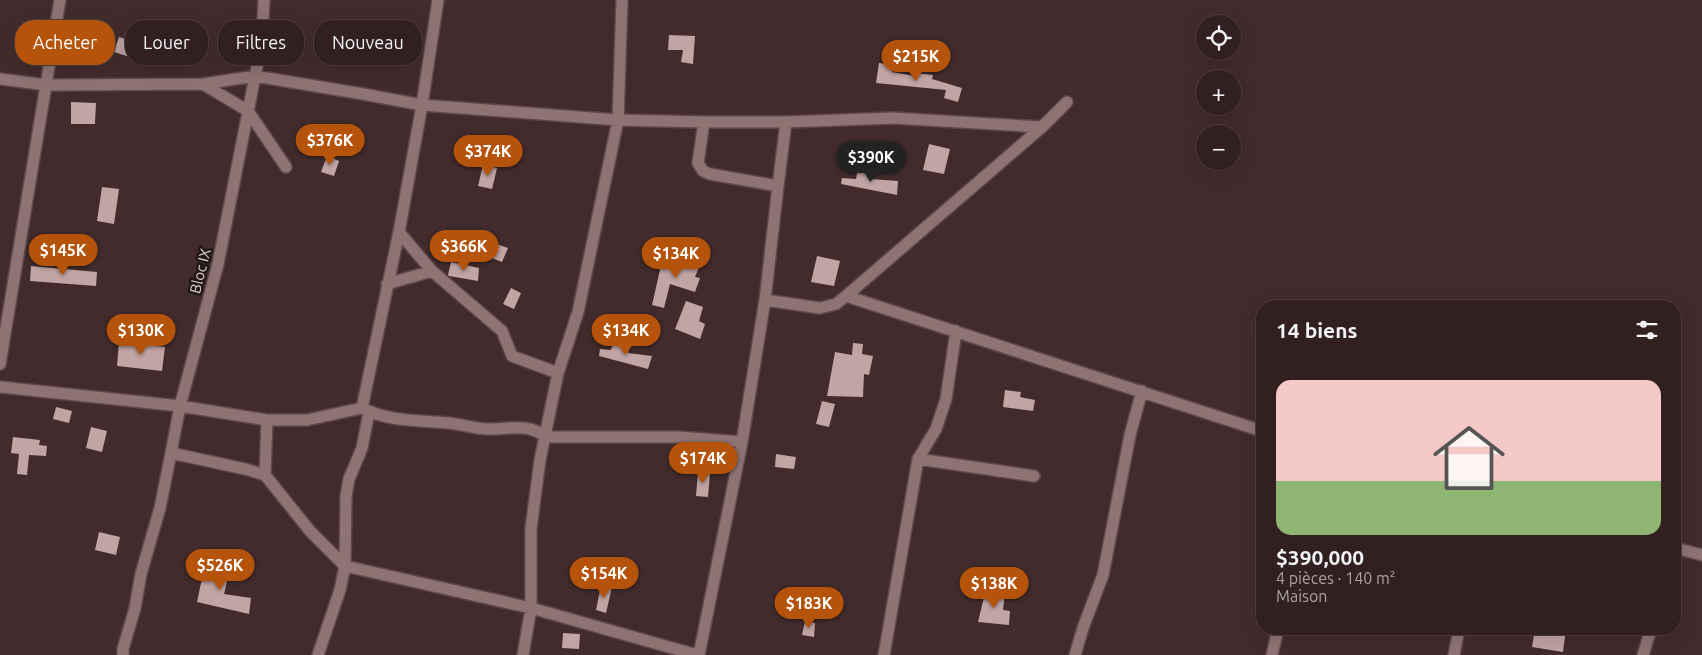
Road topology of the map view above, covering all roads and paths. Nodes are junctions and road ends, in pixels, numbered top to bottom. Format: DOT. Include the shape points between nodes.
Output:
graph roads {
  1 [pos="60,0"];
  2 [pos="264,0"];
  3 [pos="438,0"];
  4 [pos="622,0"];
  5 [pos="255,76"];
  6 [pos="0,79"];
  7 [pos="203,84"];
  8 [pos="46,85"];
  9 [pos="1067,102"];
  10 [pos="422,106"];
  11 [pos="248,111"];
  12 [pos="618,120"];
  13 [pos="704,122"];
  14 [pos="786,122"];
  15 [pos="1042,127"];
  16 [pos="286,167"];
  17 [pos="778,186"];
  18 [pos="399,232"];
  19 [pos="432,271"];
  20 [pos="387,284"];
  21 [pos="846,296"];
  22 [pos="765,300"];
  23 [pos="956,331"];
  24 [pos="0,364"];
  25 [pos="558,373"];
  26 [pos="0,387"];
  27 [pos="1142,391"];
  28 [pos="180,406"];
  29 [pos="365,410"];
  30 [pos="267,420"];
  31 [pos="1256,429"];
  32 [pos="544,437"];
  33 [pos="742,442"];
  34 [pos="171,452"];
  35 [pos="918,459"];
  36 [pos="265,475"];
  37 [pos="1034,476"];
  38 [pos="1681,550"];
  39 [pos="1702,556"];
  40 [pos="346,566"];
  41 [pos="531,608"];
  42 [pos="1277,635"];
  43 [pos="1458,635"];
  44 [pos="1648,635"];
  45 [pos="123,655"];
  46 [pos="318,655"];
  47 [pos="523,655"];
  48 [pos="698,655"];
  49 [pos="884,655"];
  50 [pos="1075,655"];
  51 [pos="1272,655"];
  52 [pos="1454,655"];
  53 [pos="1643,655"];
  1 -- 8 [label="street"];
  2 -- 5 [label="street, Bloc IX" via="262,40"];
  3 -- 10 [label="street"];
  4 -- 12 [label="street"];
  5 -- 7 [label="street"];
  5 -- 10 [label="street"];
  5 -- 11 [label="street, Bloc IX"];
  6 -- 8 [label="street"];
  7 -- 8 [label="street"];
  7 -- 11 [label="street"];
  8 -- 24 [label="street"];
  9 -- 15 [label="street"];
  10 -- 12 [label="street"];
  10 -- 18 [label="street"];
  11 -- 16 [label="street"];
  11 -- 28 [label="street, Bloc IX" via="218,264"];
  12 -- 13 [label="street"];
  12 -- 25 [label="street" via="578,312"];
  13 -- 14 [label="street"];
  13 -- 17 [label="street" via="698,163 703,171"];
  14 -- 15 [label="street" via="893,118"];
  14 -- 17 [label="street"];
  15 -- 21 [label="street"];
  17 -- 22 [label="street"];
  18 -- 19 [label="street"];
  18 -- 20 [label="street"];
  19 -- 20 [label="street"];
  19 -- 25 [label="street" via="502,331 512,356"];
  20 -- 29 [label="street"];
  21 -- 22 [label="street" via="836,304 820,308"];
  21 -- 23 [label="street"];
  22 -- 33 [label="street"];
  23 -- 27 [label="street"];
  23 -- 35 [label="street" via="946,399 936,429"];
  25 -- 32 [label="street"];
  26 -- 28 [label="street"];
  27 -- 31 [label="street"];
  27 -- 50 [label="street" via="1130,435 1103,576"];
  28 -- 30 [label="street"];
  28 -- 34 [label="street, Bloc IX"];
  29 -- 30 [label="street" via="307,420"];
  29 -- 32 [label="street" via="382,417 405,420 486,429 529,429"];
  29 -- 40 [label="street" via="362,448 349,479 346,496"];
  30 -- 36 [label="street"];
  32 -- 33 [label="street" via="678,437"];
  32 -- 41 [label="street" via="531,528"];
  33 -- 48 [label="street"];
  34 -- 36 [label="street"];
  34 -- 45 [label="street, Bloc IX"];
  35 -- 37 [label="street"];
  35 -- 49 [label="street"];
  36 -- 40 [label="street" via="310,531"];
  38 -- 39 [label="street"];
  40 -- 41 [label="street"];
  40 -- 46 [label="street"];
  41 -- 47 [label="street"];
  41 -- 48 [label="street"];
  42 -- 51 [label="street"];
  43 -- 52 [label="street"];
  44 -- 53 [label="street"];
}
